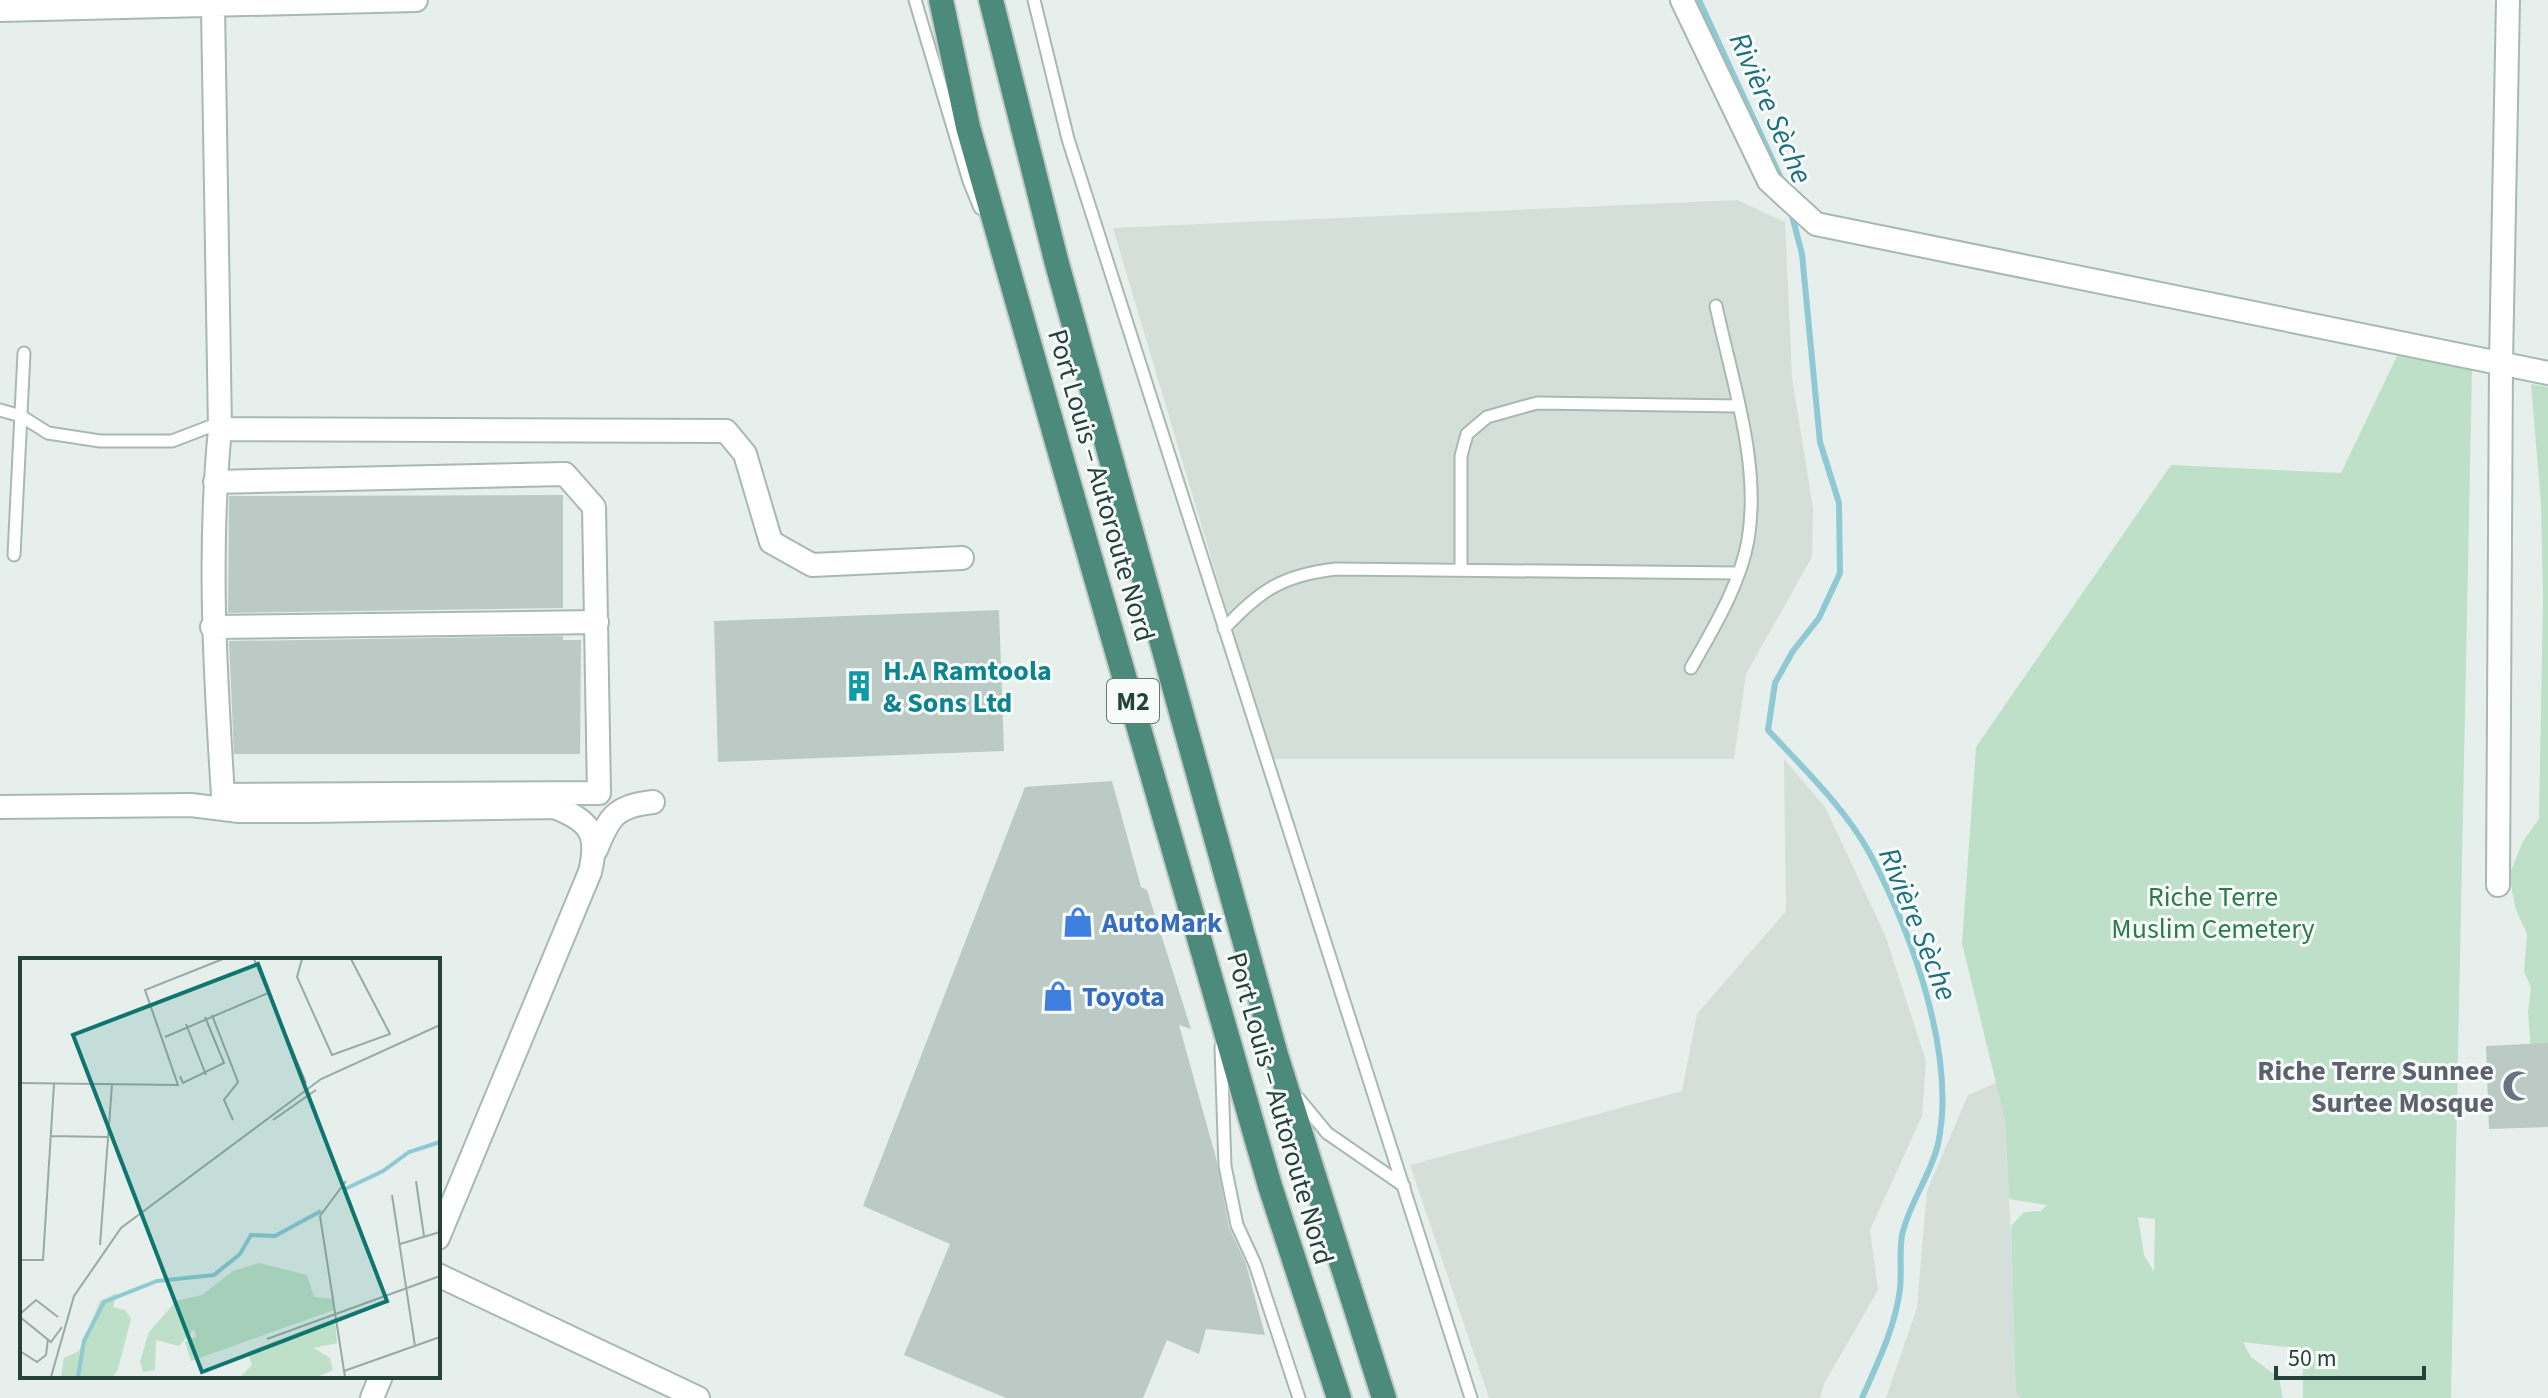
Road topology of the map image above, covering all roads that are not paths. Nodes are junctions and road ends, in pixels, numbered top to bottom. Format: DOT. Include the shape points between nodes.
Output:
graph roads {
  1 [pos="416,0"];
  2 [pos="915,0"];
  3 [pos="941,0"];
  4 [pos="991,0"];
  5 [pos="1034,0"];
  6 [pos="1682,0"];
  7 [pos="2508,0"];
  8 [pos="203,5"];
  9 [pos="0,10"];
  10 [pos="1012,282"];
  11 [pos="1716,306"];
  12 [pos="24,353"];
  13 [pos="2501,362"];
  14 [pos="2548,373"];
  15 [pos="1738,406"];
  16 [pos="0,410"];
  17 [pos="21,416"];
  18 [pos="220,426"];
  19 [pos="215,482"];
  20 [pos="14,555"];
  21 [pos="962,558"];
  22 [pos="1461,570"];
  23 [pos="1738,573"];
  24 [pos="597,622"];
  25 [pos="212,627"];
  26 [pos="1224,629"];
  27 [pos="1691,668"];
  28 [pos="653,802"];
  29 [pos="0,807"];
  30 [pos="595,852"];
  31 [pos="2498,885"];
  32 [pos="1219,1008"];
  33 [pos="1276,1055"];
  34 [pos="1404,1186"];
  35 [pos="440,1233"];
  36 [pos="440,1276"];
  37 [pos="380,1378"];
  38 [pos="372,1398"];
  39 [pos="698,1398"];
  40 [pos="1299,1398"];
  41 [pos="1339,1398"];
  42 [pos="1384,1398"];
  43 [pos="1471,1398"];
  1 -- 8 [label="street"];
  2 -- 10 [label="lane" via="969,181"];
  3 -- 10 [label="highway, Port Louis – Autoroute Nord / M2" via="968,127"];
  4 -- 33 [label="highway, Port Louis – Autoroute Nord / M2" via="1056,260"];
  5 -- 26 [label="lane" via="1068,139"];
  6 -- 13 [label="street" via="1769,181 1816,224"];
  7 -- 13 [label="street"];
  8 -- 9 [label="street"];
  8 -- 18 [label="street"];
  10 -- 32 [label="highway, Port Louis – Autoroute Nord / M2"];
  11 -- 15 [label="lane"];
  12 -- 17 [label="lane"];
  13 -- 14 [label="street"];
  13 -- 31 [label="street"];
  15 -- 22 [label="lane" via="1537,403 1487,417 1467,434 1461,456"];
  15 -- 23 [label="lane" via="1751,514"];
  16 -- 17 [label="lane"];
  17 -- 18 [label="lane" via="48,433 100,441 172,441"];
  17 -- 20 [label="lane"];
  18 -- 19 [label="street"];
  18 -- 21 [label="street" via="726,431 745,454 771,542 812,565"];
  19 -- 24 [label="street" via="565,474 594,507"];
  19 -- 25 [label="street"];
  22 -- 23 [label="lane"];
  22 -- 26 [label="lane" via="1306,573 1260,594"];
  23 -- 27 [label="lane"];
  24 -- 25 [label="street"];
  24 -- 25 [label="street" via="599,793 223,795"];
  26 -- 34 [label="lane"];
  28 -- 30 [label="street" via="615,812"];
  29 -- 30 [label="street" via="554,807 584,823 593,834"];
  30 -- 35 [label="street"];
  32 -- 40 [label="lane" via="1225,1166 1237,1225"];
  32 -- 41 [label="highway, Port Louis – Autoroute Nord / M2"];
  33 -- 34 [label="lane" via="1302,1106 1327,1133"];
  33 -- 42 [label="highway, Port Louis – Autoroute Nord / M2"];
  34 -- 43 [label="lane"];
  36 -- 39 [label="street"];
  37 -- 38 [label="street"];
}
